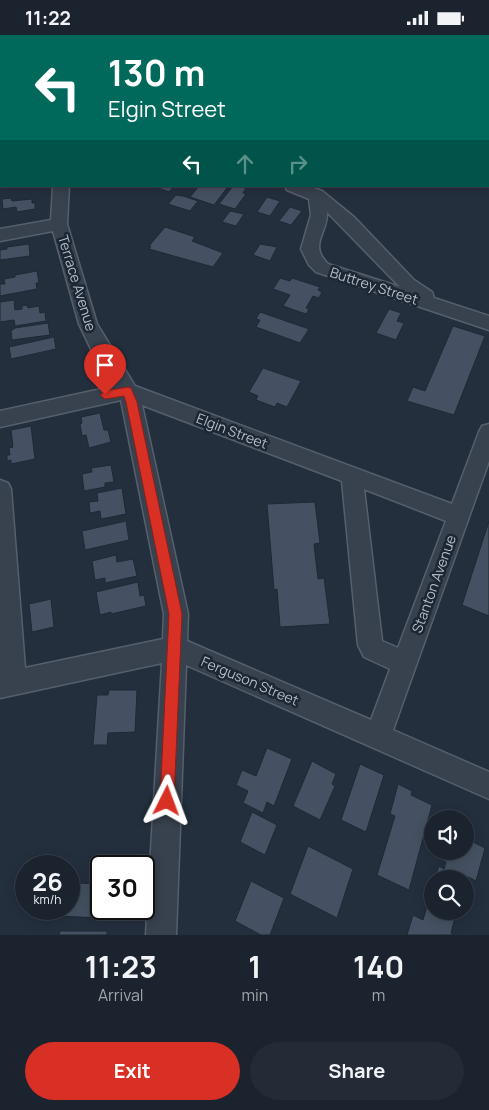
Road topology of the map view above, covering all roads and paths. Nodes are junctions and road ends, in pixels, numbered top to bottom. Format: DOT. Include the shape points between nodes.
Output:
graph roads {
  1 [pos="60,187"];
  2 [pos="296,187"];
  3 [pos="316,195"];
  4 [pos="59,224"];
  5 [pos="0,235"];
  6 [pos="445,309"];
  7 [pos="489,323"];
  8 [pos="128,391"];
  9 [pos="0,419"];
  10 [pos="489,432"];
  11 [pos="352,476"];
  12 [pos="0,489"];
  13 [pos="459,516"];
  14 [pos="2,539"];
  15 [pos="175,648"];
  16 [pos="405,663"];
  17 [pos="7,684"];
  18 [pos="378,736"];
  19 [pos="489,786"];
  20 [pos="161,935"];
  1 -- 4 [label="street, Terrace Avenue"];
  2 -- 3 [label="street, Buttrey Street"];
  3 -- 6 [label="street, Buttrey Street" via="346,218 412,288"];
  3 -- 6 [label="street, Buttrey Street" via="319,214 309,249 316,263 335,274"];
  4 -- 5 [label="street"];
  4 -- 8 [label="street, Terrace Avenue" via="91,331"];
  6 -- 7 [label="street, Buttrey Street"];
  8 -- 9 [label="street"];
  8 -- 11 [label="street, Elgin Street"];
  8 -- 15 [label="street, Terrace Avenue" via="176,614"];
  10 -- 13 [label="street, Stanton Avenue"];
  11 -- 13 [label="street, Elgin Street"];
  11 -- 16 [label="street" via="370,645"];
  12 -- 14 [label="street"];
  13 -- 16 [label="street, Stanton Avenue"];
  14 -- 17 [label="street"];
  15 -- 17 [label="street"];
  15 -- 18 [label="street, Ferguson Street"];
  15 -- 20 [label="street, Terrace Avenue"];
  16 -- 18 [label="street, Stanton Avenue"];
  18 -- 19 [label="street, Ferguson Street"];
}
